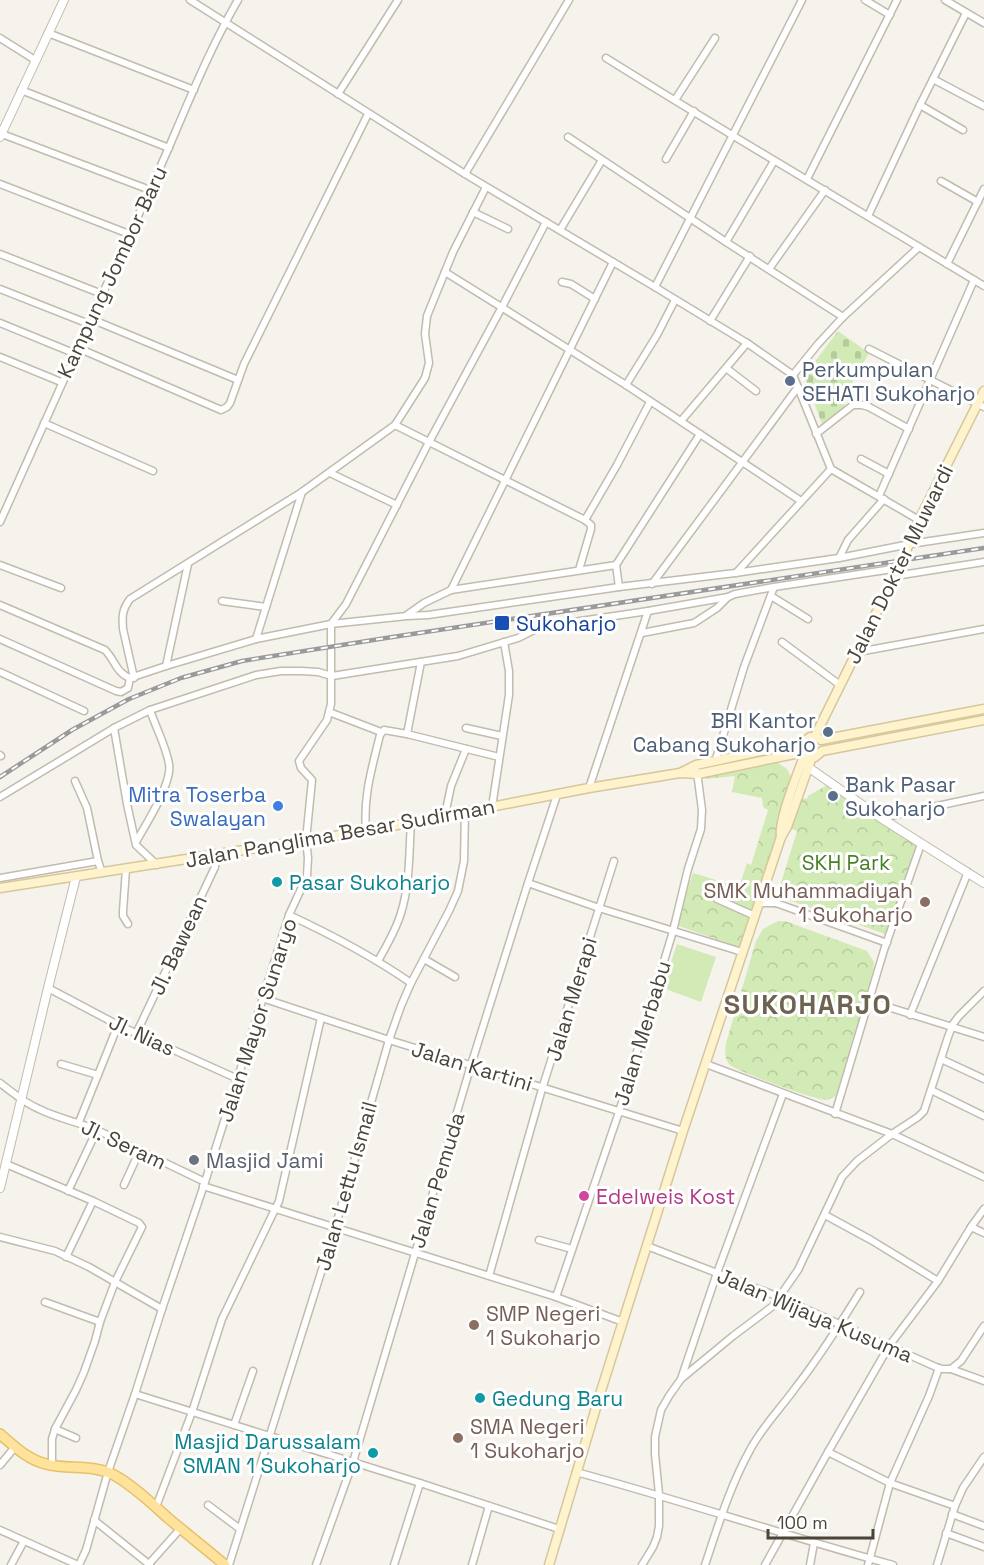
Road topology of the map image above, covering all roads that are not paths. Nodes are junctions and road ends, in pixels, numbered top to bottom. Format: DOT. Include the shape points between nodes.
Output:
graph roads {
  1 [pos="64,0"];
  2 [pos="190,0"];
  3 [pos="238,0"];
  4 [pos="398,0"];
  5 [pos="569,0"];
  6 [pos="802,0"];
  7 [pos="865,0"];
  8 [pos="897,0"];
  9 [pos="945,0"];
  10 [pos="966,13"];
  11 [pos="890,15"];
  12 [pos="225,22"];
  13 [pos="984,23"];
  14 [pos="48,33"];
  15 [pos="0,38"];
  16 [pos="715,38"];
  17 [pos="606,58"];
  18 [pos="35,60"];
  19 [pos="933,79"];
  20 [pos="21,90"];
  21 [pos="194,90"];
  22 [pos="338,94"];
  23 [pos="675,100"];
  24 [pos="920,105"];
  25 [pos="984,106"];
  26 [pos="694,111"];
  27 [pos="368,114"];
  28 [pos="963,130"];
  29 [pos="1,132"];
  30 [pos="734,135"];
  31 [pos="568,137"];
  32 [pos="169,148"];
  33 [pos="666,159"];
  34 [pos="602,160"];
  35 [pos="774,161"];
  36 [pos="465,174"];
  37 [pos="807,179"];
  38 [pos="941,181"];
  39 [pos="0,184"];
  40 [pos="486,187"];
  41 [pos="984,189"];
  42 [pos="150,190"];
  43 [pos="825,190"];
  44 [pos="978,202"];
  45 [pos="473,212"];
  46 [pos="868,216"];
  47 [pos="691,218"];
  48 [pos="546,222"];
  49 [pos="508,229"];
  50 [pos="560,231"];
  51 [pos="129,234"];
  52 [pos="726,242"];
  53 [pos="919,247"];
  54 [pos="0,254"];
  55 [pos="750,256"];
  56 [pos="613,262"];
  57 [pos="947,264"];
  58 [pos="769,269"];
  59 [pos="445,272"];
  60 [pos="974,280"];
  61 [pos="562,282"];
  62 [pos="984,286"];
  63 [pos="655,287"];
  64 [pos="0,289"];
  65 [pos="102,294"];
  66 [pos="595,299"];
  67 [pos="675,300"];
  68 [pos="502,307"];
  69 [pos="843,317"];
  70 [pos="90,321"];
  71 [pos="710,321"];
  72 [pos="0,323"];
  73 [pos="747,343"];
  74 [pos="868,349"];
  75 [pos="570,350"];
  76 [pos="77,351"];
  77 [pos="0,357"];
  78 [pos="726,368"];
  79 [pos="793,375"];
  80 [pos="238,380"];
  81 [pos="930,381"];
  82 [pos="62,382"];
  83 [pos="626,385"];
  84 [pos="798,387"];
  85 [pos="756,391"];
  86 [pos="984,391"];
  87 [pos="650,402"];
  88 [pos="981,406"];
  89 [pos="681,421"];
  90 [pos="44,423"];
  91 [pos="395,425"];
  92 [pos="909,429"];
  93 [pos="700,434"];
  94 [pos="816,434"];
  95 [pos="429,442"];
  96 [pos="861,459"];
  97 [pos="743,462"];
  98 [pos="831,469"];
  99 [pos="153,471"];
  100 [pos="330,473"];
  101 [pos="889,474"];
  102 [pos="506,480"];
  103 [pos="302,492"];
  104 [pos="882,497"];
  105 [pos="801,501"];
  106 [pos="397,505"];
  107 [pos="2,513"];
  108 [pos="585,520"];
  109 [pos="919,520"];
  110 [pos="0,522"];
  111 [pos="984,533"];
  112 [pos="910,544"];
  113 [pos="839,558"];
  114 [pos="984,562"];
  115 [pos="188,564"];
  116 [pos="0,565"];
  117 [pos="616,565"];
  118 [pos="579,570"];
  119 [pos="897,572"];
  120 [pos="735,573"];
  121 [pos="652,584"];
  122 [pos="619,587"];
  123 [pos="774,587"];
  124 [pos="61,588"];
  125 [pos="451,590"];
  126 [pos="771,596"];
  127 [pos="728,597"];
  128 [pos="222,601"];
  129 [pos="424,603"];
  130 [pos="0,605"];
  131 [pos="266,607"];
  132 [pos="648,611"];
  133 [pos="428,615"];
  134 [pos="407,616"];
  135 [pos="808,619"];
  136 [pos="331,624"];
  137 [pos="984,629"];
  138 [pos="642,633"];
  139 [pos="0,639"];
  140 [pos="256,639"];
  141 [pos="504,642"];
  142 [pos="782,642"];
  143 [pos="858,652"];
  144 [pos="421,662"];
  145 [pos="166,666"];
  146 [pos="0,672"];
  147 [pos="332,676"];
  148 [pos="132,678"];
  149 [pos="840,685"];
  150 [pos="984,709"];
  151 [pos="150,710"];
  152 [pos="84,711"];
  153 [pos="329,712"];
  154 [pos="984,720"];
  155 [pos="114,728"];
  156 [pos="466,728"];
  157 [pos="381,732"];
  158 [pos="407,734"];
  159 [pos="502,736"];
  160 [pos="818,738"];
  161 [pos="804,742"];
  162 [pos="466,749"];
  163 [pos="822,751"];
  164 [pos="807,754"];
  165 [pos="499,757"];
  166 [pos="715,762"];
  167 [pos="805,765"];
  168 [pos="697,770"];
  169 [pos="712,771"];
  170 [pos="75,781"];
  171 [pos="589,788"];
  172 [pos="557,795"];
  173 [pos="984,796"];
  174 [pos="0,797"];
  175 [pos="492,807"];
  176 [pos="465,812"];
  177 [pos="445,815"];
  178 [pos="881,818"];
  179 [pos="411,823"];
  180 [pos="366,831"];
  181 [pos="306,840"];
  182 [pos="921,844"];
  183 [pos="138,846"];
  184 [pos="216,855"];
  185 [pos="98,861"];
  186 [pos="614,861"];
  187 [pos="157,865"];
  188 [pos="126,870"];
  189 [pos="968,872"];
  190 [pos="102,873"];
  191 [pos="76,877"];
  192 [pos="980,877"];
  193 [pos="0,878"];
  194 [pos="984,883"];
  195 [pos="528,884"];
  196 [pos="0,888"];
  197 [pos="717,899"];
  198 [pos="761,899"];
  199 [pos="599,908"];
  200 [pos="289,915"];
  201 [pos="755,916"];
  202 [pos="128,924"];
  203 [pos="673,931"];
  204 [pos="887,943"];
  205 [pos="742,952"];
  206 [pos="424,959"];
  207 [pos="378,961"];
  208 [pos="455,977"];
  209 [pos="411,983"];
  210 [pos="48,988"];
  211 [pos="984,991"];
  212 [pos="262,998"];
  213 [pos="869,1001"];
  214 [pos="910,1015"];
  215 [pos="321,1018"];
  216 [pos="118,1025"];
  217 [pos="952,1028"];
  218 [pos="136,1034"];
  219 [pos="984,1037"];
  220 [pos="389,1040"];
  221 [pos="941,1059"];
  222 [pos="62,1064"];
  223 [pos="706,1064"];
  224 [pos="471,1065"];
  225 [pos="98,1075"];
  226 [pos="238,1078"];
  227 [pos="984,1079"];
  228 [pos="0,1084"];
  229 [pos="542,1089"];
  230 [pos="931,1090"];
  231 [pos="783,1094"];
  232 [pos="21,1099"];
  233 [pos="619,1112"];
  234 [pos="835,1114"];
  235 [pos="984,1116"];
  236 [pos="79,1122"];
  237 [pos="97,1130"];
  238 [pos="683,1131"];
  239 [pos="892,1134"];
  240 [pos="140,1150"];
  241 [pos="13,1167"];
  242 [pos="984,1177"];
  243 [pos="204,1184"];
  244 [pos="124,1185"];
  245 [pos="0,1188"];
  246 [pos="68,1191"];
  247 [pos="93,1201"];
  248 [pos="276,1209"];
  249 [pos="984,1209"];
  250 [pos="825,1215"];
  251 [pos="971,1227"];
  252 [pos="335,1228"];
  253 [pos="984,1233"];
  254 [pos="0,1237"];
  255 [pos="538,1240"];
  256 [pos="647,1246"];
  257 [pos="572,1249"];
  258 [pos="416,1253"];
  259 [pos="66,1257"];
  260 [pos="717,1274"];
  261 [pos="489,1276"];
  262 [pos="938,1281"];
  263 [pos="115,1282"];
  264 [pos="860,1292"];
  265 [pos="556,1297"];
  266 [pos="779,1297"];
  267 [pos="45,1302"];
  268 [pos="162,1309"];
  269 [pos="100,1322"];
  270 [pos="623,1322"];
  271 [pos="840,1324"];
  272 [pos="984,1326"];
  273 [pos="889,1346"];
  274 [pos="939,1368"];
  275 [pos="951,1370"];
  276 [pos="253,1371"];
  277 [pos="681,1379"];
  278 [pos="984,1381"];
  279 [pos="135,1394"];
  280 [pos="192,1412"];
  281 [pos="234,1425"];
  282 [pos="55,1429"];
  283 [pos="0,1434"];
  284 [pos="270,1436"];
  285 [pos="76,1438"];
  286 [pos="15,1447"];
  287 [pos="828,1452"];
  288 [pos="984,1457"];
  289 [pos="353,1462"];
  290 [pos="0,1465"];
  291 [pos="52,1465"];
  292 [pos="108,1472"];
  293 [pos="576,1472"];
  294 [pos="420,1483"];
  295 [pos="890,1483"];
  296 [pos="659,1494"];
  297 [pos="208,1505"];
  298 [pos="489,1506"];
  299 [pos="955,1506"];
  300 [pos="156,1507"];
  301 [pos="722,1514"];
  302 [pos="952,1514"];
  303 [pos="94,1520"];
  304 [pos="984,1526"];
  305 [pos="181,1528"];
  306 [pos="240,1529"];
  307 [pos="559,1529"];
  308 [pos="0,1531"];
  309 [pos="946,1533"];
  310 [pos="782,1534"];
  311 [pos="24,1541"];
  312 [pos="814,1543"];
  313 [pos="984,1547"];
  314 [pos="869,1562"];
  315 [pos="80,1563"];
  316 [pos="11,1565"];
  317 [pos="149,1565"];
  318 [pos="227,1565"];
  319 [pos="316,1565"];
  320 [pos="394,1565"];
  321 [pos="472,1565"];
  322 [pos="549,1565"];
  323 [pos="642,1565"];
  324 [pos="705,1565"];
  325 [pos="765,1565"];
  326 [pos="810,1565"];
  327 [pos="893,1565"];
  328 [pos="937,1565"];
  1 -- 14 [label="street"];
  2 -- 12 [label="street"];
  3 -- 12 [label="street, Kampung Jombor Baru"];
  4 -- 22 [label="street"];
  5 -- 36 [label="street"];
  6 -- 30 [label="street"];
  7 -- 11 [label="street"];
  8 -- 11 [label="street"];
  9 -- 10 [label="street"];
  10 -- 13 [label="street"];
  10 -- 19 [label="street"];
  11 -- 37 [label="street"];
  12 -- 21 [label="street, Kampung Jombor Baru"];
  12 -- 22 [label="street"];
  14 -- 18 [label="street"];
  14 -- 21 [label="street"];
  15 -- 18 [label="street"];
  16 -- 23 [label="street"];
  17 -- 23 [label="street"];
  18 -- 20 [label="street"];
  19 -- 24 [label="street"];
  19 -- 25 [label="street"];
  20 -- 29 [label="street"];
  20 -- 32 [label="street"];
  21 -- 32 [label="street, Kampung Jombor Baru"];
  22 -- 27 [label="street"];
  23 -- 26 [label="street"];
  24 -- 28 [label="street"];
  24 -- 46 [label="street"];
  26 -- 30 [label="street"];
  26 -- 33 [label="street"];
  27 -- 36 [label="street"];
  27 -- 80 [label="street"];
  29 -- 42 [label="street"];
  30 -- 35 [label="street"];
  30 -- 47 [label="street"];
  31 -- 34 [label="street"];
  32 -- 42 [label="street, Kampung Jombor Baru"];
  34 -- 47 [label="street"];
  34 -- 50 [label="street"];
  35 -- 37 [label="street"];
  35 -- 52 [label="street"];
  36 -- 40 [label="street"];
  37 -- 43 [label="street"];
  38 -- 44 [label="street"];
  39 -- 51 [label="street"];
  40 -- 45 [label="street"];
  40 -- 48 [label="street"];
  41 -- 44 [label="street"];
  42 -- 51 [label="street, Kampung Jombor Baru"];
  43 -- 46 [label="street"];
  43 -- 58 [label="street"];
  44 -- 57 [label="street"];
  45 -- 49 [label="street"];
  45 -- 59 [label="street"];
  46 -- 53 [label="street"];
  47 -- 52 [label="street"];
  47 -- 63 [label="street"];
  48 -- 50 [label="street"];
  48 -- 68 [label="street"];
  50 -- 56 [label="street"];
  51 -- 65 [label="street, Kampung Jombor Baru"];
  52 -- 55 [label="street"];
  53 -- 57 [label="street"];
  53 -- 69 [label="street"];
  54 -- 65 [label="street"];
  55 -- 58 [label="street"];
  55 -- 71 [label="street"];
  56 -- 63 [label="street"];
  56 -- 66 [label="street"];
  57 -- 60 [label="street"];
  58 -- 69 [label="street"];
  59 -- 68 [label="street"];
  59 -- 91 [label="street" via="425,325 428,370"];
  60 -- 62 [label="street"];
  60 -- 81 [label="street"];
  61 -- 66 [label="street"];
  63 -- 67 [label="street"];
  64 -- 70 [label="street"];
  65 -- 70 [label="street, Kampung Jombor Baru"];
  66 -- 75 [label="street"];
  67 -- 71 [label="street"];
  67 -- 83 [label="street"];
  68 -- 75 [label="street"];
  68 -- 95 [label="street"];
  69 -- 79 [label="street"];
  70 -- 76 [label="street, Kampung Jombor Baru"];
  70 -- 80 [label="street"];
  71 -- 73 [label="street"];
  72 -- 76 [label="street"];
  73 -- 78 [label="street"];
  73 -- 79 [label="street"];
  74 -- 81 [label="street"];
  75 -- 83 [label="street"];
  75 -- 102 [label="street"];
  76 -- 80 [label="street" via="221,410 229,405"];
  76 -- 82 [label="street, Kampung Jombor Baru"];
  77 -- 82 [label="street"];
  78 -- 85 [label="street"];
  78 -- 89 [label="street"];
  79 -- 84 [label="street"];
  81 -- 88 [label="street"];
  81 -- 92 [label="street"];
  82 -- 90 [label="street, Kampung Jombor Baru"];
  83 -- 87 [label="street"];
  84 -- 94 [label="street"];
  84 -- 97 [label="street"];
  86 -- 88 [label="main road, Jalan Dokter Muwardi"];
  87 -- 89 [label="street"];
  87 -- 108 [label="street"];
  88 -- 109 [label="main road, Jalan Dokter Muwardi"];
  89 -- 93 [label="street"];
  90 -- 99 [label="street"];
  90 -- 107 [label="street, Kampung Jombor Baru"];
  91 -- 95 [label="street"];
  91 -- 100 [label="street"];
  92 -- 94 [label="street" via="869,407 853,405"];
  92 -- 101 [label="street"];
  93 -- 97 [label="street"];
  93 -- 117 [label="street"];
  94 -- 98 [label="street"];
  95 -- 102 [label="street"];
  95 -- 106 [label="street"];
  96 -- 101 [label="street"];
  97 -- 105 [label="street"];
  97 -- 121 [label="street"];
  98 -- 104 [label="street"];
  98 -- 105 [label="street"];
  100 -- 103 [label="street"];
  100 -- 106 [label="street"];
  101 -- 104 [label="street"];
  102 -- 108 [label="street"];
  102 -- 125 [label="street"];
  103 -- 115 [label="street"];
  103 -- 131 [label="street"];
  104 -- 109 [label="street"];
  104 -- 113 [label="street" via="848,540"];
  105 -- 120 [label="street"];
  106 -- 136 [label="street" via="346,604"];
  107 -- 110 [label="street, Kampung Jombor Baru"];
  108 -- 118 [label="street" via="591,529"];
  109 -- 112 [label="main road, Jalan Dokter Muwardi"];
  111 -- 112 [label="street"];
  112 -- 113 [label="street"];
  112 -- 119 [label="main road, Jalan Dokter Muwardi"];
  113 -- 120 [label="street"];
  114 -- 119 [label="street"];
  115 -- 145 [label="street"];
  115 -- 148 [label="street" via="124,606 123,629"];
  116 -- 124 [label="street"];
  117 -- 118 [label="street"];
  117 -- 122 [label="street"];
  118 -- 125 [label="street"];
  119 -- 123 [label="street"];
  119 -- 143 [label="main road, Jalan Dokter Muwardi"];
  120 -- 121 [label="street"];
  121 -- 122 [label="street"];
  122 -- 133 [label="street"];
  123 -- 126 [label="street"];
  123 -- 127 [label="street"];
  125 -- 129 [label="street"];
  126 -- 135 [label="street"];
  126 -- 166 [label="street"];
  127 -- 132 [label="street"];
  127 -- 138 [label="street" via="694,623"];
  128 -- 131 [label="street"];
  129 -- 133 [label="street" via="422,610"];
  129 -- 134 [label="street"];
  130 -- 148 [label="street" via="105,650 118,670"];
  131 -- 140 [label="street"];
  132 -- 138 [label="street"];
  132 -- 141 [label="street" via="540,627"];
  133 -- 134 [label="street"];
  134 -- 136 [label="street"];
  136 -- 140 [label="street"];
  136 -- 147 [label="street"];
  137 -- 143 [label="street"];
  138 -- 171 [label="street"];
  139 -- 148 [label="street" via="116,691 128,688"];
  140 -- 145 [label="street"];
  141 -- 144 [label="street"];
  141 -- 159 [label="street" via="510,683"];
  142 -- 149 [label="street"];
  143 -- 149 [label="main road, Jalan Dokter Muwardi"];
  144 -- 147 [label="street"];
  144 -- 158 [label="street"];
  145 -- 148 [label="street"];
  146 -- 152 [label="street"];
  147 -- 151 [label="street" via="302,670 256,675"];
  147 -- 153 [label="street"];
  149 -- 160 [label="main road, Jalan Dokter Muwardi"];
  150 -- 160 [label="main road"];
  151 -- 155 [label="street"];
  151 -- 183 [label="street" via="170,766"];
  153 -- 157 [label="street"];
  153 -- 181 [label="street, Jalan Mayor Sunaryo" via="299,761 300,768 312,780"];
  154 -- 163 [label="main road"];
  155 -- 174 [label="street"];
  155 -- 183 [label="street"];
  156 -- 159 [label="street"];
  157 -- 158 [label="street"];
  157 -- 180 [label="street" via="365,803"];
  158 -- 162 [label="street"];
  159 -- 165 [label="street"];
  160 -- 161 [label="main road" via="807,738"];
  160 -- 163 [label="main road"];
  161 -- 164 [label="main road"];
  161 -- 166 [label="main road, Jalan Panglima Besar Sudirman"];
  162 -- 165 [label="street"];
  162 -- 177 [label="street" via="451,786"];
  163 -- 164 [label="main road" via="818,755"];
  164 -- 167 [label="main road"];
  164 -- 169 [label="main road, Jalan Panglima Besar Sudirman"];
  165 -- 175 [label="street"];
  166 -- 168 [label="main road, Jalan Panglima Besar Sudirman"];
  166 -- 169 [label="street"];
  167 -- 178 [label="street"];
  167 -- 198 [label="main road" via="788,827 781,837"];
  168 -- 169 [label="main road, Jalan Panglima Besar Sudirman"];
  168 -- 171 [label="main road, Jalan Panglima Besar Sudirman"];
  168 -- 203 [label="street, Jalan Merbabu" via="701,829"];
  170 -- 185 [label="street" via="87,808"];
  171 -- 172 [label="main road, Jalan Panglima Besar Sudirman"];
  172 -- 175 [label="main road, Jalan Panglima Besar Sudirman"];
  172 -- 195 [label="street, Jalan Pemuda"];
  173 -- 178 [label="street"];
  175 -- 176 [label="main road, Jalan Panglima Besar Sudirman"];
  176 -- 177 [label="main road, Jalan Panglima Besar Sudirman"];
  176 -- 206 [label="street, Jalan Lettu Ismail" via="464,861 458,891"];
  177 -- 179 [label="main road, Jalan Panglima Besar Sudirman"];
  178 -- 182 [label="street"];
  179 -- 180 [label="main road, Jalan Panglima Besar Sudirman"];
  179 -- 207 [label="street" via="402,912"];
  180 -- 181 [label="main road, Jalan Panglima Besar Sudirman"];
  181 -- 184 [label="main road, Jalan Panglima Besar Sudirman"];
  181 -- 200 [label="street, Jalan Mayor Sunaryo" via="307,876"];
  182 -- 189 [label="street"];
  182 -- 204 [label="street"];
  183 -- 187 [label="street"];
  184 -- 187 [label="main road, Jalan Panglima Besar Sudirman"];
  184 -- 218 [label="street, Jl. Bawean" via="215,867"];
  185 -- 190 [label="street"];
  185 -- 193 [label="street"];
  186 -- 199 [label="street, Jalan Merapi"];
  187 -- 188 [label="main road, Jalan Panglima Besar Sudirman"];
  188 -- 190 [label="main road, Jalan Panglima Besar Sudirman"];
  188 -- 202 [label="street" via="123,916"];
  189 -- 192 [label="street"];
  189 -- 214 [label="street"];
  190 -- 191 [label="main road, Jalan Panglima Besar Sudirman"];
  191 -- 196 [label="main road, Jalan Panglima Besar Sudirman"];
  191 -- 210 [label="street"];
  192 -- 194 [label="street"];
  195 -- 199 [label="street"];
  195 -- 224 [label="street, Jalan Pemuda"];
  197 -- 201 [label="street"];
  198 -- 201 [label="main road"];
  198 -- 204 [label="street"];
  199 -- 203 [label="street"];
  199 -- 229 [label="street, Jalan Merapi"];
  200 -- 207 [label="street"];
  200 -- 212 [label="street, Jalan Mayor Sunaryo"];
  201 -- 205 [label="main road"];
  203 -- 205 [label="street"];
  203 -- 233 [label="street, Jalan Merbabu"];
  204 -- 213 [label="street"];
  205 -- 223 [label="main road"];
  206 -- 208 [label="street"];
  206 -- 209 [label="street, Jalan Lettu Ismail"];
  207 -- 209 [label="street"];
  209 -- 220 [label="street, Jalan Lettu Ismail"];
  210 -- 216 [label="street, Jl. Nias"];
  210 -- 232 [label="street"];
  211 -- 217 [label="street"];
  212 -- 215 [label="street, Jalan Kartini"];
  212 -- 226 [label="street, Jalan Mayor Sunaryo"];
  213 -- 214 [label="street"];
  213 -- 234 [label="street"];
  214 -- 217 [label="street"];
  215 -- 220 [label="street, Jalan Kartini"];
  215 -- 248 [label="street"];
  216 -- 218 [label="street, Jl. Nias"];
  216 -- 225 [label="street"];
  217 -- 219 [label="street"];
  217 -- 221 [label="street"];
  218 -- 226 [label="street, Jl. Nias"];
  220 -- 224 [label="street, Jalan Kartini"];
  220 -- 252 [label="street, Jalan Lettu Ismail"];
  221 -- 227 [label="street"];
  221 -- 230 [label="street"];
  222 -- 225 [label="street"];
  223 -- 231 [label="street"];
  223 -- 238 [label="main road"];
  224 -- 229 [label="street, Jalan Kartini"];
  224 -- 258 [label="street, Jalan Pemuda"];
  225 -- 236 [label="street"];
  226 -- 243 [label="street, Jalan Mayor Sunaryo"];
  228 -- 232 [label="street, Jl. Seram"];
  229 -- 233 [label="street, Jalan Kartini"];
  229 -- 261 [label="street, Jalan Merapi"];
  230 -- 235 [label="street"];
  230 -- 239 [label="street" via="924,1111"];
  231 -- 234 [label="street"];
  231 -- 260 [label="street"];
  232 -- 236 [label="street, Jl. Seram" via="38,1109"];
  232 -- 241 [label="street"];
  233 -- 238 [label="street, Jalan Kartini"];
  233 -- 257 [label="street, Jalan Merbabu"];
  234 -- 239 [label="street"];
  236 -- 237 [label="street, Jl. Seram"];
  237 -- 240 [label="street, Jl. Seram"];
  237 -- 246 [label="street"];
  238 -- 256 [label="main road"];
  239 -- 242 [label="street"];
  239 -- 250 [label="street" via="842,1177"];
  240 -- 243 [label="street, Jl. Seram"];
  240 -- 244 [label="street"];
  241 -- 245 [label="street"];
  241 -- 246 [label="street"];
  243 -- 248 [label="street, Jl. Seram"];
  243 -- 268 [label="street, Jalan Mayor Sunaryo"];
  246 -- 247 [label="street"];
  247 -- 259 [label="street"];
  247 -- 263 [label="street" via="142,1226"];
  248 -- 252 [label="street, Jl. Seram"];
  248 -- 280 [label="street" via="222,1319"];
  249 -- 251 [label="street"];
  250 -- 262 [label="street"];
  250 -- 266 [label="street" via="798,1270"];
  251 -- 253 [label="street"];
  251 -- 262 [label="street"];
  252 -- 258 [label="street, Jl. Seram"];
  252 -- 284 [label="street, Jalan Lettu Ismail"];
  254 -- 259 [label="street"];
  255 -- 257 [label="street"];
  256 -- 260 [label="street, Jalan Wijaya Kusuma"];
  256 -- 270 [label="main road"];
  257 -- 265 [label="street, Jalan Merbabu"];
  258 -- 261 [label="street, Jl. Seram"];
  258 -- 289 [label="street, Jalan Pemuda"];
  259 -- 263 [label="street"];
  260 -- 266 [label="street, Jalan Wijaya Kusuma"];
  260 -- 277 [label="street"];
  261 -- 265 [label="street, Jl. Seram"];
  262 -- 273 [label="street"];
  263 -- 268 [label="street"];
  263 -- 269 [label="street"];
  264 -- 271 [label="street"];
  265 -- 270 [label="street, Jl. Seram"];
  266 -- 271 [label="street, Jalan Wijaya Kusuma"];
  266 -- 277 [label="street" via="763,1315"];
  267 -- 269 [label="street"];
  268 -- 279 [label="street, Jalan Mayor Sunaryo"];
  269 -- 282 [label="street" via="84,1372"];
  270 -- 293 [label="main road"];
  271 -- 273 [label="street, Jalan Wijaya Kusuma"];
  271 -- 301 [label="street" via="751,1448"];
  272 -- 275 [label="street" via="961,1362"];
  273 -- 274 [label="street, Jalan Wijaya Kusuma"];
  273 -- 287 [label="street"];
  274 -- 275 [label="street, Jalan Wijaya Kusuma"];
  274 -- 295 [label="street"];
  275 -- 278 [label="street, Jalan Wijaya Kusuma"];
  276 -- 281 [label="street"];
  277 -- 296 [label="street" via="661,1410 657,1425"];
  279 -- 280 [label="street"];
  279 -- 292 [label="street, Jalan Mayor Sunaryo"];
  280 -- 281 [label="street"];
  280 -- 300 [label="street"];
  281 -- 284 [label="street"];
  282 -- 285 [label="street"];
  282 -- 291 [label="street"];
  283 -- 286 [label="main road"];
  284 -- 289 [label="street"];
  284 -- 306 [label="street, Jalan Lettu Ismail"];
  286 -- 290 [label="street"];
  286 -- 291 [label="main road" via="38,1462"];
  287 -- 295 [label="street"];
  287 -- 310 [label="street"];
  288 -- 299 [label="street"];
  289 -- 294 [label="street"];
  289 -- 319 [label="street, Jalan Pemuda"];
  291 -- 292 [label="main road"];
  292 -- 300 [label="main road"];
  292 -- 303 [label="street, Jalan Mayor Sunaryo"];
  293 -- 296 [label="street"];
  293 -- 307 [label="main road"];
  294 -- 298 [label="street"];
  294 -- 320 [label="street"];
  295 -- 299 [label="street"];
  295 -- 314 [label="street"];
  296 -- 301 [label="street"];
  296 -- 323 [label="street" via="657,1537"];
  297 -- 306 [label="street"];
  298 -- 307 [label="street"];
  298 -- 321 [label="street"];
  299 -- 302 [label="street"];
  300 -- 305 [label="main road"];
  301 -- 310 [label="street"];
  301 -- 324 [label="street"];
  302 -- 304 [label="street"];
  302 -- 309 [label="street"];
  303 -- 315 [label="street, Jalan Mayor Sunaryo"];
  303 -- 317 [label="street"];
  305 -- 317 [label="street"];
  305 -- 318 [label="main road"];
  306 -- 318 [label="street, Jalan Lettu Ismail"];
  307 -- 322 [label="main road"];
  308 -- 311 [label="street"];
  309 -- 313 [label="street"];
  309 -- 328 [label="street"];
  310 -- 312 [label="street"];
  310 -- 325 [label="street"];
  311 -- 315 [label="street"];
  311 -- 316 [label="street"];
  312 -- 314 [label="street"];
  312 -- 326 [label="street"];
  314 -- 327 [label="street"];
}
